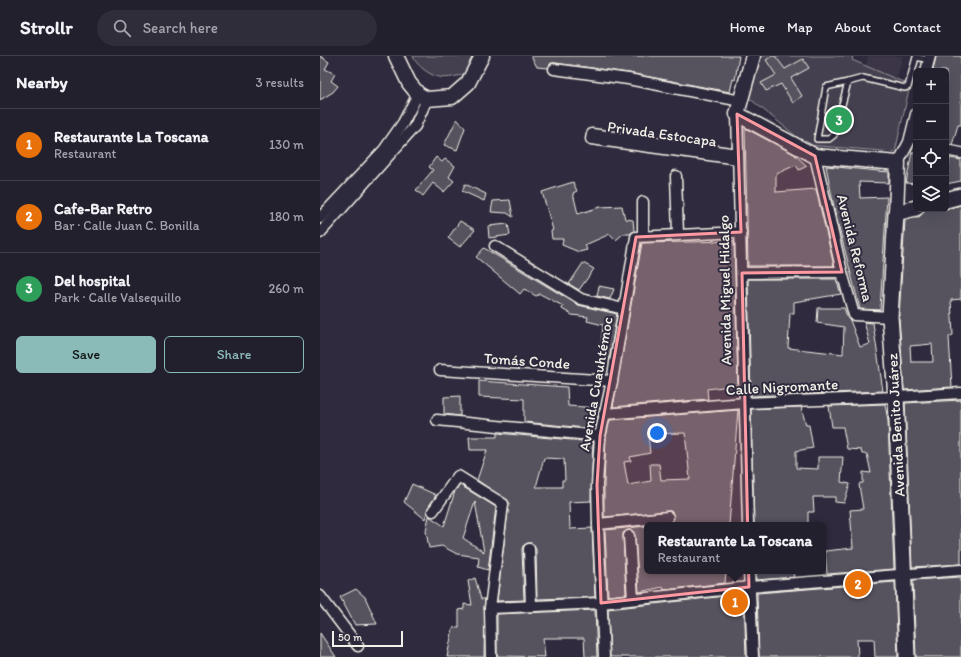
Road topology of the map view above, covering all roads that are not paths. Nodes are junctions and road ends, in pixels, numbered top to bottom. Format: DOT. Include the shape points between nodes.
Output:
graph roads {
  1 [pos="396,56"];
  2 [pos="482,56"];
  3 [pos="753,56"];
  4 [pos="916,56"];
  5 [pos="929,58"];
  6 [pos="927,68"];
  7 [pos="554,69"];
  8 [pos="848,82"];
  9 [pos="422,96"];
  10 [pos="739,107"];
  11 [pos="913,143"];
  12 [pos="812,147"];
  13 [pos="949,151"];
  14 [pos="961,153"];
  15 [pos="738,156"];
  16 [pos="898,163"];
  17 [pos="676,176"];
  18 [pos="961,196"];
  19 [pos="949,199"];
  20 [pos="642,202"];
  21 [pos="913,209"];
  22 [pos="896,213"];
  23 [pos="320,218"];
  24 [pos="741,232"];
  25 [pos="320,233"];
  26 [pos="678,234"];
  27 [pos="639,236"];
  28 [pos="495,246"];
  29 [pos="842,272"];
  30 [pos="742,273"];
  31 [pos="624,308"];
  32 [pos="890,318"];
  33 [pos="440,370"];
  34 [pos="612,382"];
  35 [pos="961,393"];
  36 [pos="896,397"];
  37 [pos="745,403"];
  38 [pos="604,414"];
  39 [pos="436,420"];
  40 [pos="600,436"];
  41 [pos="433,511"];
  42 [pos="668,517"];
  43 [pos="748,522"];
  44 [pos="598,524"];
  45 [pos="629,536"];
  46 [pos="529,549"];
  47 [pos="961,570"];
  48 [pos="749,574"];
  49 [pos="903,575"];
  50 [pos="749,587"];
  51 [pos="320,596"];
  52 [pos="633,600"];
  53 [pos="601,603"];
  54 [pos="531,605"];
  55 [pos="490,608"];
  56 [pos="358,646"];
  57 [pos="491,657"];
  58 [pos="604,657"];
  59 [pos="753,657"];
  60 [pos="907,657"];
  1 -- 9 [label="main road" via="409,83"];
  2 -- 9 [label="main road" via="468,82 452,97"];
  3 -- 10 [label="main road, Avenida Miguel Hidalgo"];
  4 -- 5 [label="lane"];
  4 -- 8 [label="lane" via="907,88 863,78"];
  5 -- 6 [label="street"];
  7 -- 10 [label="street" via="628,79"];
  8 -- 12 [label="lane" via="834,135"];
  8 -- 12 [label="lane" via="826,87"];
  9 -- 23 [label="street" via="384,150"];
  9 -- 25 [label="street" via="415,126"];
  10 -- 12 [label="main road"];
  10 -- 15 [label="street, Avenida Miguel Hidalgo"];
  11 -- 16 [label="street"];
  12 -- 16 [label="main road"];
  12 -- 29 [label="street, Avenida Reforma"];
  13 -- 14 [label="street"];
  15 -- 15 [label="street, Privada Estocapa" via="592,134 591,139"];
  15 -- 24 [label="street, Avenida Miguel Hidalgo"];
  16 -- 22 [label="main road"];
  17 -- 26 [label="street"];
  18 -- 19 [label="main road"];
  20 -- 27 [label="street, Avenida Cuauhtémoc"];
  21 -- 22 [label="main road"];
  22 -- 32 [label="main road, Avenida Benito Juárez"];
  24 -- 26 [label="street"];
  24 -- 30 [label="street, Avenida Miguel Hidalgo"];
  26 -- 27 [label="street"];
  27 -- 31 [label="street, Avenida Cuauhtémoc"];
  28 -- 31 [label="street" via="581,299"];
  29 -- 30 [label="street"];
  29 -- 32 [label="street, Avenida Reforma" via="854,315"];
  30 -- 37 [label="street, Avenida Miguel Hidalgo"];
  31 -- 34 [label="street, Avenida Cuauhtémoc"];
  32 -- 36 [label="main road, Avenida Benito Juárez"];
  33 -- 34 [label="street, Tomás Conde"];
  34 -- 38 [label="street, Avenida Cuauhtémoc"];
  35 -- 36 [label="street, Calle Nigromante"];
  36 -- 37 [label="street, Calle Nigromante"];
  36 -- 49 [label="main road, Avenida Benito Juárez"];
  37 -- 38 [label="street, Calle Nigromante"];
  37 -- 43 [label="street, Avenida Miguel Hidalgo"];
  38 -- 40 [label="street, Avenida Cuauhtémoc"];
  39 -- 40 [label="street"];
  40 -- 44 [label="street, Avenida Cuauhtémoc"];
  41 -- 55 [label="street" via="458,476 503,504"];
  42 -- 44 [label="street"];
  44 -- 53 [label="street, Avenida Cuauhtémoc"];
  45 -- 52 [label="street"];
  46 -- 54 [label="street"];
  47 -- 49 [label="street"];
  48 -- 50 [label="street"];
  49 -- 50 [label="street"];
  49 -- 60 [label="main road, Avenida Benito Juárez"];
  50 -- 52 [label="street"];
  50 -- 59 [label="street"];
  51 -- 56 [label="street"];
  52 -- 53 [label="street"];
  53 -- 54 [label="street"];
  53 -- 58 [label="street, Avenida Cuauhtémoc"];
  54 -- 55 [label="street"];
  55 -- 57 [label="street"];
}
